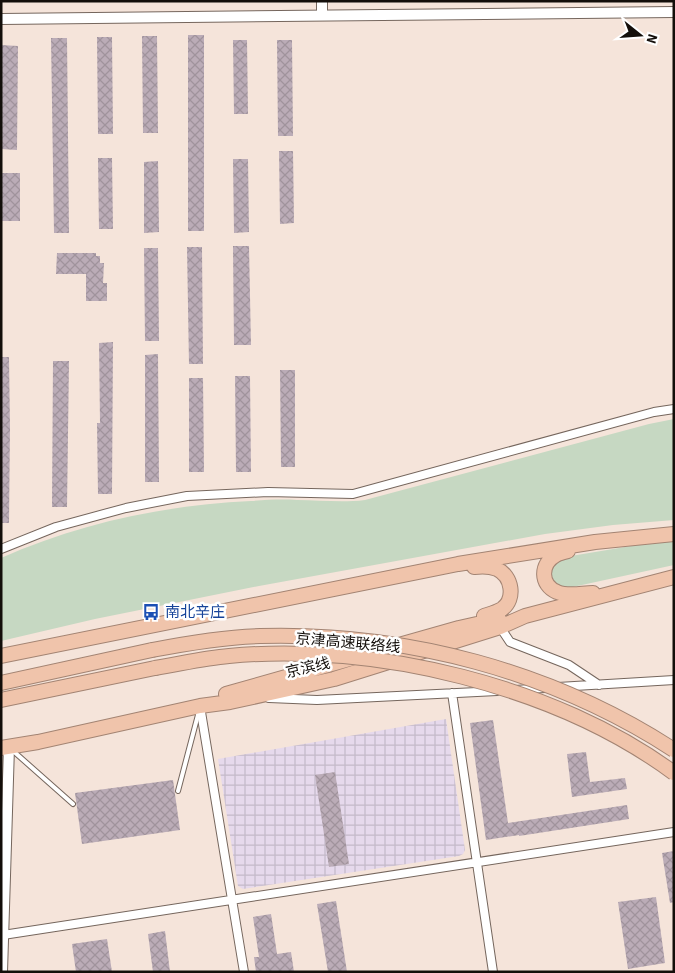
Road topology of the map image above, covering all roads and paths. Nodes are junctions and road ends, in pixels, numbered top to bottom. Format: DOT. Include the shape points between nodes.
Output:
graph roads {
  1 [pos="322,1"];
  2 [pos="674,12"];
  3 [pos="322,15"];
  4 [pos="1,19"];
  5 [pos="674,409"];
  6 [pos="674,534"];
  7 [pos="629,538"];
  8 [pos="1,549"];
  9 [pos="413,573"];
  10 [pos="674,577"];
  11 [pos="624,590"];
  12 [pos="525,616"];
  13 [pos="500,627"];
  14 [pos="432,636"];
  15 [pos="1,656"];
  16 [pos="674,680"];
  17 [pos="1,683"];
  18 [pos="599,685"];
  19 [pos="452,694"];
  20 [pos="252,697"];
  21 [pos="1,700"];
  22 [pos="200,706"];
  23 [pos="5,748"];
  24 [pos="674,750"];
  25 [pos="674,773"];
  26 [pos="178,791"];
  27 [pos="73,804"];
  28 [pos="674,832"];
  29 [pos="477,862"];
  30 [pos="233,900"];
  31 [pos="3,935"];
  32 [pos="2,972"];
  33 [pos="244,972"];
  34 [pos="493,972"];
  1 -- 3 [label="street"];
  2 -- 3 [label="street"];
  3 -- 4 [label="street"];
  5 -- 8 [label="street" via="645,414 353,494 268,492 187,496 56,526"];
  6 -- 7 [label="highway"];
  7 -- 9 [label="highway"];
  7 -- 11 [label="highway" via="557,554 545,567 544,574 550,588 565,594"];
  9 -- 14 [label="highway" via="496,568 508,579 511,587 508,602 503,608"];
  9 -- 15 [label="highway"];
  10 -- 11 [label="highway, 京滨线"];
  11 -- 12 [label="highway, 京滨线"];
  12 -- 13 [label="highway, 京滨线"];
  12 -- 14 [label="highway"];
  13 -- 18 [label="street" via="510,642 570,665"];
  13 -- 20 [label="highway, 京滨线" via="334,679"];
  14 -- 22 [label="highway" via="226,694"];
  16 -- 18 [label="street"];
  17 -- 24 [label="highway, 京津高速联络线, bridge" via="152,650 221,639 274,636 352,639 416,647 492,667 568,693"];
  18 -- 19 [label="street"];
  19 -- 20 [label="street" via="317,700"];
  19 -- 29 [label="street"];
  20 -- 22 [label="highway, 京滨线"];
  21 -- 25 [label="highway, 京津高速联络线, bridge" via="205,659 269,654 335,656 429,669 529,698 617,738"];
  22 -- 23 [label="highway, 京滨线"];
  22 -- 26 [label="lane"];
  22 -- 30 [label="street"];
  23 -- 27 [label="lane"];
  23 -- 31 [label="street"];
  28 -- 29 [label="street"];
  29 -- 30 [label="street"];
  29 -- 34 [label="street"];
  30 -- 31 [label="street"];
  30 -- 33 [label="street"];
  31 -- 32 [label="street"];
}
